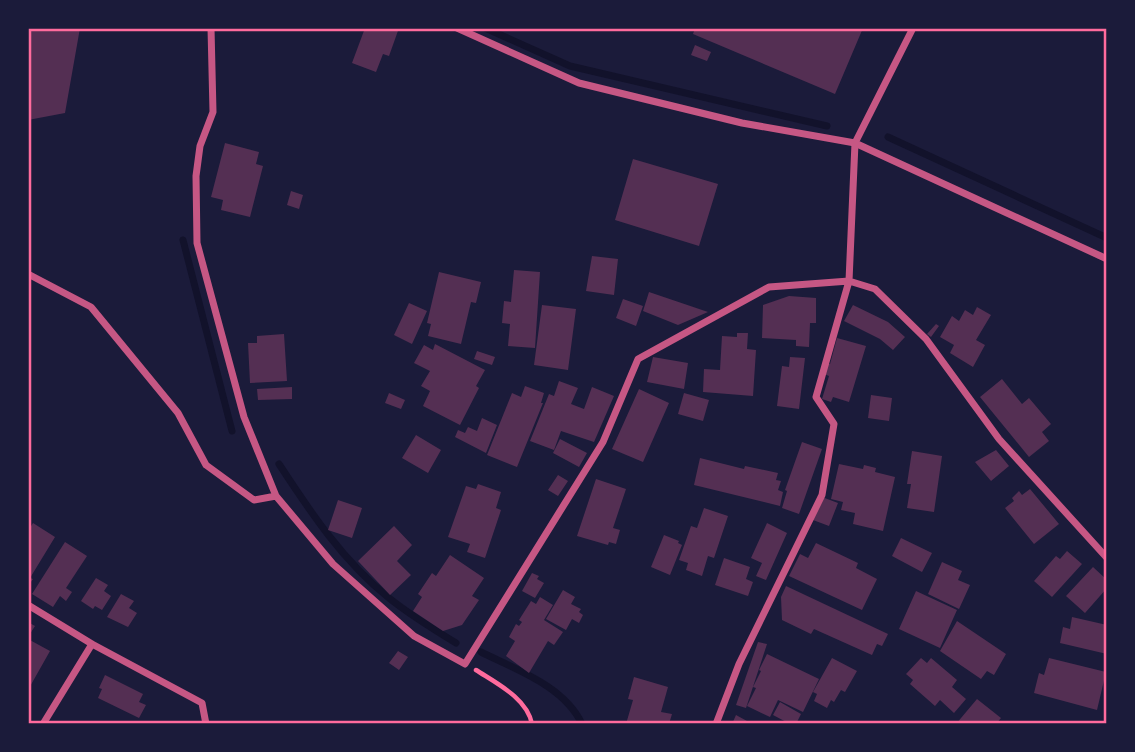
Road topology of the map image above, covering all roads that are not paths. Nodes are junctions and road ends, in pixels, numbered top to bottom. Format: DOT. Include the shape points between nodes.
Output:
graph roads {
  1 [pos="211,28"];
  2 [pos="457,28"];
  3 [pos="913,28"];
  4 [pos="855,144"];
  5 [pos="1107,259"];
  6 [pos="28,274"];
  7 [pos="849,281"];
  8 [pos="276,496"];
  9 [pos="1107,558"];
  10 [pos="28,606"];
  11 [pos="92,645"];
  12 [pos="43,724"];
  13 [pos="206,724"];
  14 [pos="716,724"];
  1 -- 8 [label="street" via="213,112 195,176 197,243 243,417"];
  2 -- 4 [label="street" via="579,83"];
  3 -- 4 [label="street"];
  4 -- 5 [label="street"];
  4 -- 7 [label="street"];
  6 -- 8 [label="street" via="91,307 177,413 206,465 254,500"];
  7 -- 8 [label="street" via="769,287 638,359 603,442 466,664 414,636 333,564"];
  7 -- 9 [label="street" via="874,289 926,339 999,439"];
  7 -- 14 [label="street" via="816,397 834,424 822,495 739,664"];
  10 -- 11 [label="street"];
  11 -- 12 [label="street"];
  11 -- 13 [label="street" via="202,703"];
}
